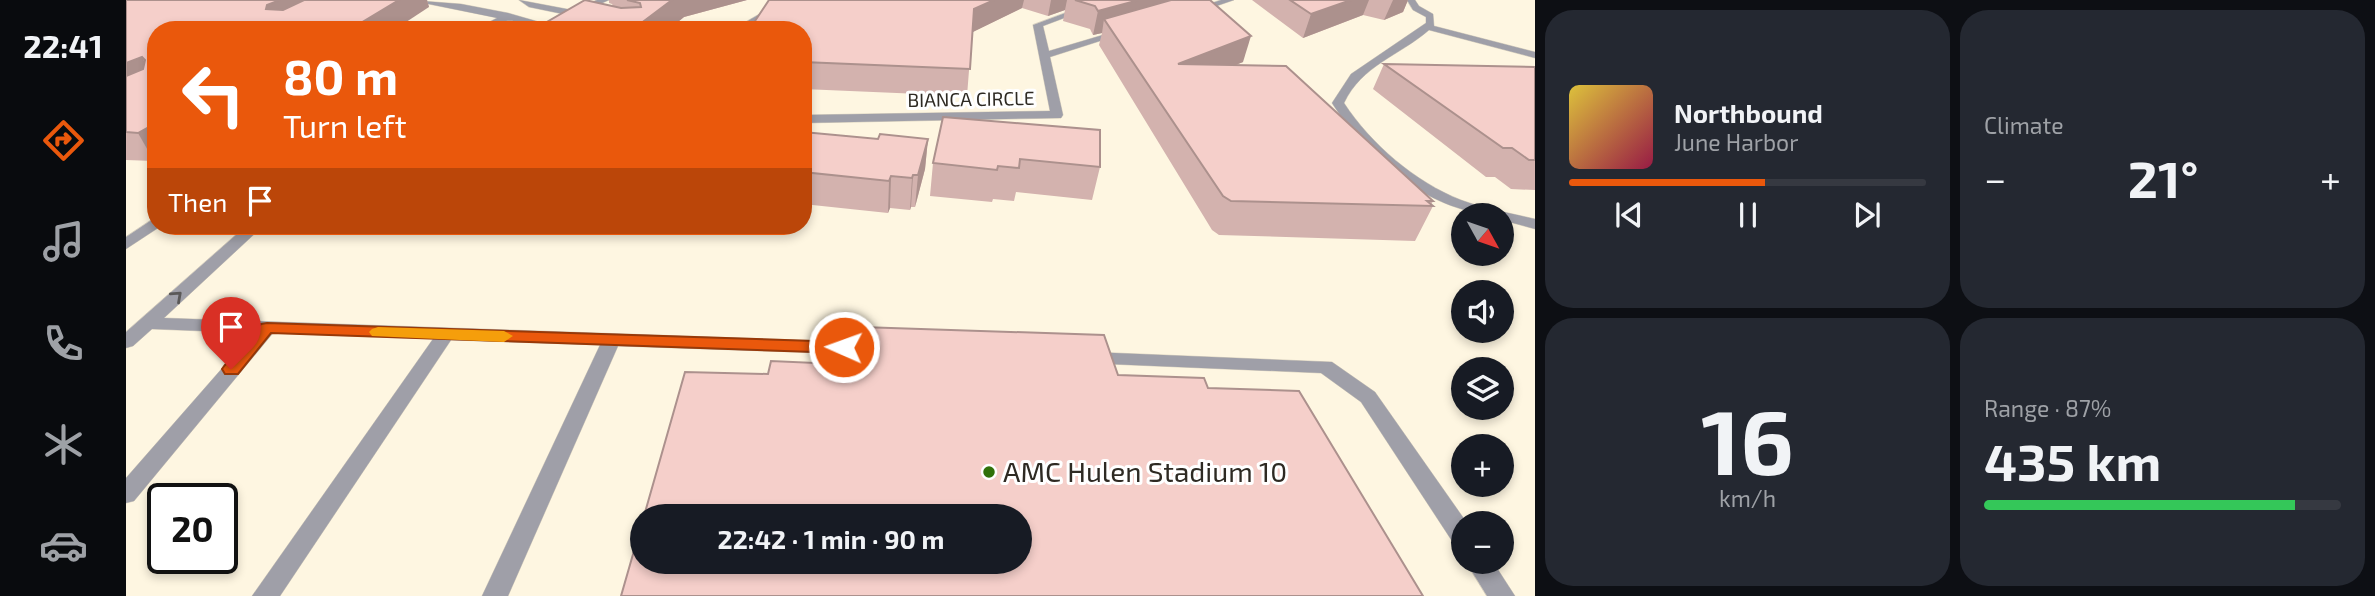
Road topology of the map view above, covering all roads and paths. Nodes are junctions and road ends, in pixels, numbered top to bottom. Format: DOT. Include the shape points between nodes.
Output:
graph roads {
  1 [pos="400,0"];
  2 [pos="413,0"];
  3 [pos="419,0"];
  4 [pos="544,0"];
  5 [pos="605,0"];
  6 [pos="790,0"];
  7 [pos="1108,0"];
  8 [pos="1230,0"];
  9 [pos="1411,0"];
  10 [pos="528,3"];
  11 [pos="574,12"];
  12 [pos="1177,16"];
  13 [pos="507,17"];
  14 [pos="600,20"];
  15 [pos="499,21"];
  16 [pos="519,21"];
  17 [pos="555,21"];
  18 [pos="753,21"];
  19 [pos="1428,27"];
  20 [pos="1137,28"];
  21 [pos="1535,55"];
  22 [pos="1044,56"];
  23 [pos="1358,70"];
  24 [pos="1383,71"];
  25 [pos="812,118"];
  26 [pos="1535,224"];
  27 [pos="147,229"];
  28 [pos="245,235"];
  29 [pos="126,244"];
  30 [pos="146,323"];
  31 [pos="267,328"];
  32 [pos="445,335"];
  33 [pos="612,339"];
  34 [pos="126,342"];
  35 [pos="898,350"];
  36 [pos="1074,358"];
  37 [pos="126,494"];
  38 [pos="1451,519"];
  39 [pos="1487,574"];
  40 [pos="265,596"];
  41 [pos="495,596"];
  42 [pos="1502,596"];
  1 -- 2 [label="street"];
  2 -- 3 [label="street"];
  2 -- 13 [label="street"];
  4 -- 10 [label="street"];
  5 -- 11 [label="street"];
  6 -- 18 [label="street"];
  7 -- 22 [label="street, BIANCA CIRCLE" via="1038,24"];
  8 -- 12 [label="street"];
  9 -- 19 [label="street" via="1430,16"];
  10 -- 11 [label="street"];
  10 -- 13 [label="street"];
  11 -- 14 [label="street"];
  11 -- 17 [label="street"];
  13 -- 15 [label="street"];
  13 -- 16 [label="street"];
  19 -- 21 [label="street"];
  19 -- 23 [label="street" via="1416,39"];
  20 -- 22 [label="street"];
  22 -- 25 [label="street, BIANCA CIRCLE" via="1057,115"];
  23 -- 24 [label="street"];
  23 -- 26 [label="street" via="1338,103 1349,121 1406,172 1456,203"];
  27 -- 29 [label="street"];
  30 -- 28 [label="street, one-way"];
  30 -- 31 [label="street"];
  30 -- 34 [label="street"];
  31 -- 32 [label="street"];
  31 -- 37 [label="street"];
  32 -- 33 [label="street"];
  32 -- 40 [label="street"];
  33 -- 35 [label="street"];
  33 -- 41 [label="street"];
  36 -- 38 [label="street" via="1325,367 1368,397"];
  39 -- 42 [label="street"];
}
